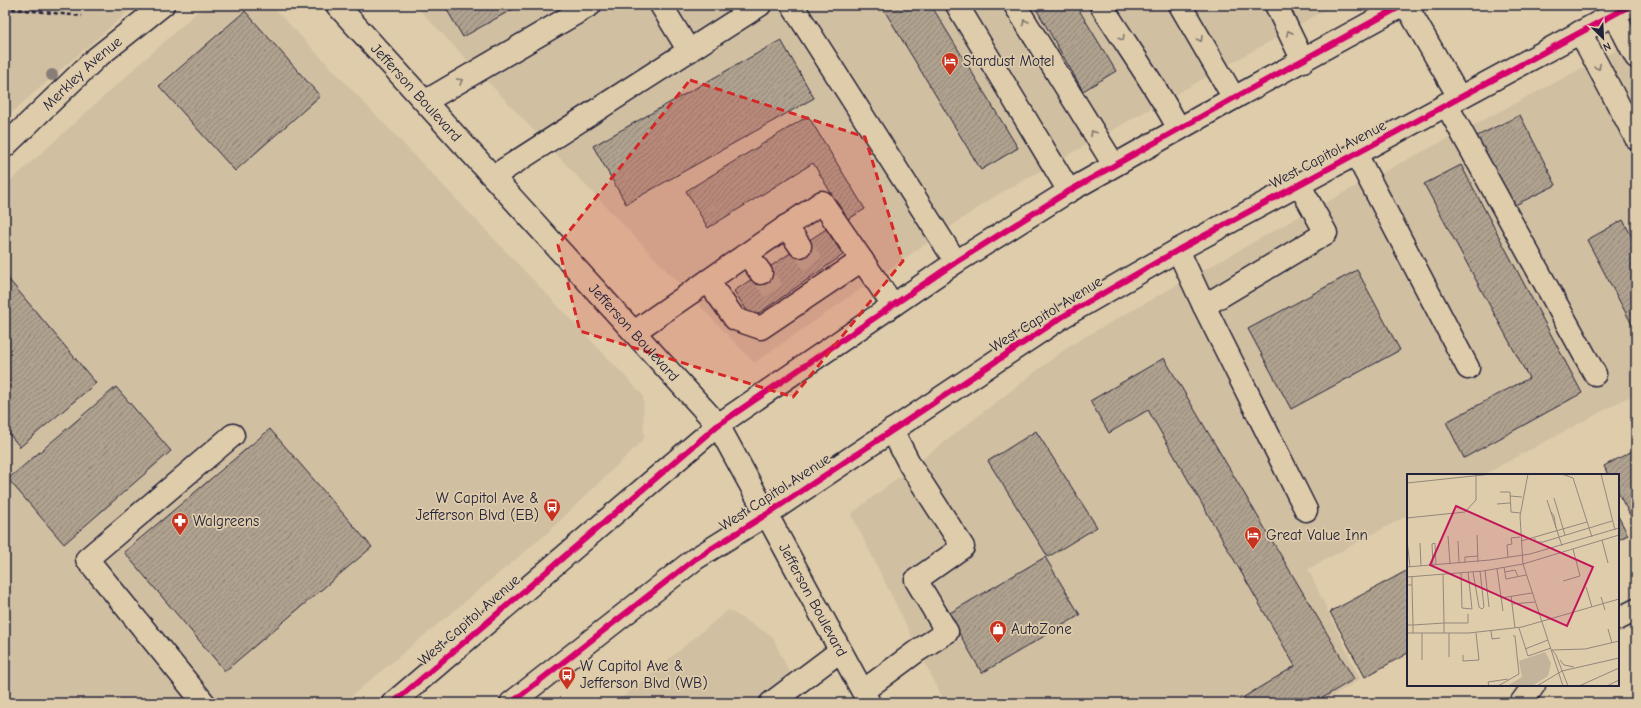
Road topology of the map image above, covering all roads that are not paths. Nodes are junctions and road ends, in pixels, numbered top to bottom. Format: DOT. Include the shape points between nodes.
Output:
graph roads {
  1 [pos="163,5"];
  2 [pos="337,5"];
  3 [pos="590,5"];
  4 [pos="661,5"];
  5 [pos="760,5"];
  6 [pos="792,5"];
  7 [pos="957,5"];
  8 [pos="1015,5"];
  9 [pos="1101,5"];
  10 [pos="1180,5"];
  11 [pos="1276,5"];
  12 [pos="1405,5"];
  13 [pos="1622,10"];
  14 [pos="1580,32"];
  15 [pos="689,51"];
  16 [pos="1636,57"];
  17 [pos="1303,61"];
  18 [pos="1234,98"];
  19 [pos="426,101"];
  20 [pos="1452,101"];
  21 [pos="1179,129"];
  22 [pos="1636,138"];
  23 [pos="5,146"];
  24 [pos="1356,154"];
  25 [pos="1114,165"];
  26 [pos="494,176"];
  27 [pos="1299,184"];
  28 [pos="1069,191"];
  29 [pos="786,226"];
  30 [pos="800,246"];
  31 [pos="1178,250"];
  32 [pos="747,254"];
  33 [pos="862,260"];
  34 [pos="956,262"];
  35 [pos="761,273"];
  36 [pos="708,281"];
  37 [pos="893,305"];
  38 [pos="1204,306"];
  39 [pos="634,332"];
  40 [pos="1468,368"];
  41 [pos="1595,374"];
  42 [pos="718,425"];
  43 [pos="892,430"];
  44 [pos="233,435"];
  45 [pos="1306,510"];
  46 [pos="767,514"];
  47 [pos="1636,610"];
  48 [pos="1619,619"];
  49 [pos="840,651"];
  50 [pos="1533,686"];
  51 [pos="866,697"];
  52 [pos="204,703"];
  53 [pos="393,703"];
  54 [pos="511,703"];
  55 [pos="771,703"];
  56 [pos="1521,703"];
  1 -- 23 [label="main road, Merkley Avenue" via="95,59"];
  2 -- 19 [label="main road, Jefferson Boulevard"];
  19 -- 3 [label="main road, one-way"];
  4 -- 15 [label="main road"];
  5 -- 15 [label="main road"];
  6 -- 34 [label="main road"];
  7 -- 28 [label="main road"];
  25 -- 8 [label="main road, one-way"];
  9 -- 21 [label="main road, one-way" via="1162,98"];
  10 -- 18 [label="main road, one-way"];
  17 -- 11 [label="main road, one-way"];
  12 -- 17 [label="main road, West Capitol Avenue"];
  12 -- 20 [label="main road"];
  13 -- 14 [label="main road, West Capitol Avenue"];
  13 -- 16 [label="main road"];
  14 -- 20 [label="main road, West Capitol Avenue"];
  14 -- 22 [label="main road, one-way"];
  15 -- 26 [label="main road"];
  17 -- 18 [label="main road, West Capitol Avenue"];
  18 -- 21 [label="main road, West Capitol Avenue"];
  19 -- 26 [label="main road, Jefferson Boulevard"];
  20 -- 24 [label="main road, West Capitol Avenue"];
  20 -- 41 [label="main road"];
  21 -- 25 [label="main road, West Capitol Avenue"];
  24 -- 27 [label="main road, West Capitol Avenue"];
  24 -- 40 [label="main road"];
  25 -- 28 [label="main road, West Capitol Avenue"];
  26 -- 39 [label="main road, Jefferson Boulevard"];
  27 -- 31 [label="main road, West Capitol Avenue"];
  27 -- 38 [label="main road" via="1326,233"];
  28 -- 34 [label="main road, West Capitol Avenue"];
  29 -- 30 [label="main road"];
  29 -- 32 [label="main road"];
  29 -- 33 [label="main road" via="822,202"];
  31 -- 38 [label="main road"];
  31 -- 43 [label="main road, West Capitol Avenue" via="1040,331"];
  32 -- 35 [label="main road"];
  32 -- 36 [label="main road"];
  33 -- 36 [label="main road" via="823,278 783,305 761,328 735,319"];
  33 -- 37 [label="main road"];
  34 -- 37 [label="main road, West Capitol Avenue"];
  36 -- 39 [label="main road"];
  37 -- 42 [label="main road, West Capitol Avenue"];
  38 -- 45 [label="main road"];
  39 -- 42 [label="main road, Jefferson Boulevard"];
  42 -- 46 [label="main road, Jefferson Boulevard"];
  42 -- 53 [label="main road, West Capitol Avenue"];
  43 -- 46 [label="main road, West Capitol Avenue"];
  43 -- 51 [label="main road" via="910,465 964,547 916,580 947,632 917,651"];
  44 -- 52 [label="main road" via="87,558"];
  46 -- 49 [label="main road, Jefferson Boulevard"];
  46 -- 54 [label="main road, West Capitol Avenue" via="695,559"];
  47 -- 48 [label="main road"];
  49 -- 51 [label="main road, Jefferson Boulevard"];
  49 -- 55 [label="main road"];
  50 -- 56 [label="main road"];
}
